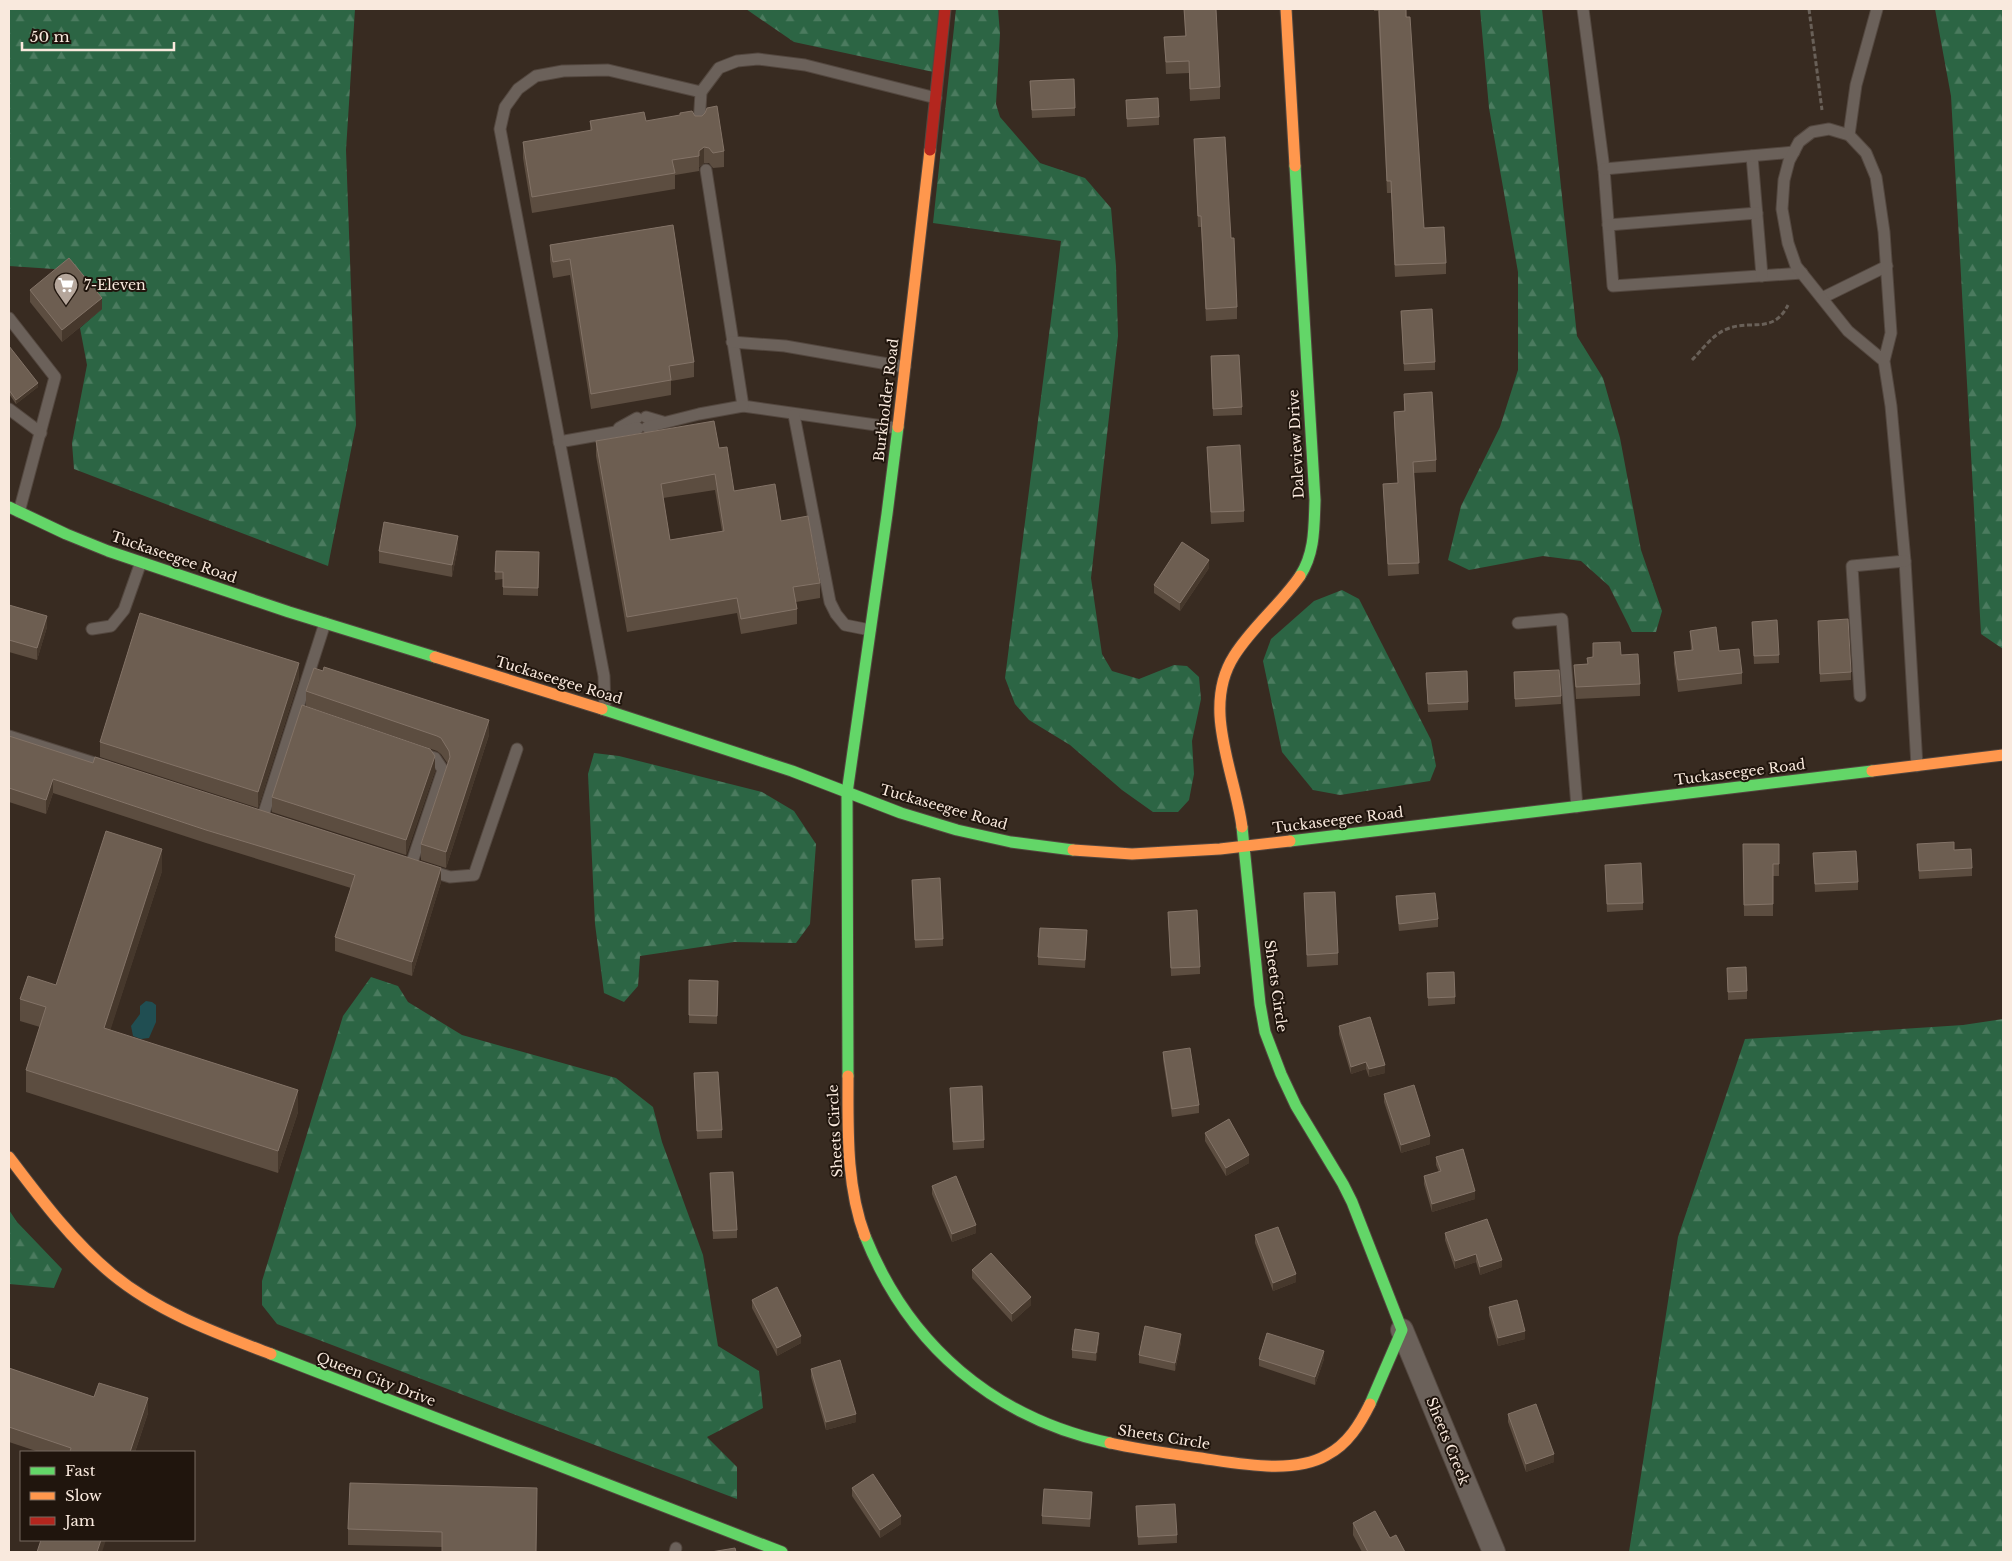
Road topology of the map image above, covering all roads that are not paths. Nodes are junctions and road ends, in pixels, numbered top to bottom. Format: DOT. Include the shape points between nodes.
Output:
graph roads {
  1 [pos="945,9"];
  2 [pos="1286,9"];
  3 [pos="1583,9"];
  4 [pos="1877,9"];
  5 [pos="701,92"];
  6 [pos="936,98"];
  7 [pos="699,125"];
  8 [pos="1849,135"];
  9 [pos="1794,152"];
  10 [pos="1752,156"];
  11 [pos="1604,169"];
  12 [pos="706,170"];
  13 [pos="1757,213"];
  14 [pos="1608,225"];
  15 [pos="1887,266"];
  16 [pos="1802,273"];
  17 [pos="1762,276"];
  18 [pos="1822,298"];
  19 [pos="9,318"];
  20 [pos="732,342"];
  21 [pos="1884,361"];
  22 [pos="905,367"];
  23 [pos="743,406"];
  24 [pos="9,409"];
  25 [pos="794,415"];
  26 [pos="898,428"];
  27 [pos="41,433"];
  28 [pos="559,442"];
  29 [pos="14,510"];
  30 [pos="1904,561"];
  31 [pos="141,562"];
  32 [pos="325,623"];
  33 [pos="1518,623"];
  34 [pos="92,628"];
  35 [pos="870,630"];
  36 [pos="1860,696"];
  37 [pos="605,710"];
  38 [pos="9,736"];
  39 [pos="407,749"];
  40 [pos="516,749"];
  41 [pos="2003,755"];
  42 [pos="1917,766"];
  43 [pos="122,772"];
  44 [pos="847,793"];
  45 [pos="1576,807"];
  46 [pos="263,816"];
  47 [pos="1244,846"];
  48 [pos="9,1157"];
  49 [pos="1402,1330"];
  50 [pos="782,1552"];
  51 [pos="1494,1552"];
  1 -- 6 [label="street, Burkholder Road"];
  2 -- 47 [label="street, Daleview Drive" via="1314,535 1304,570 1233,656 1222,681 1220,718"];
  3 -- 11 [label="lane"];
  4 -- 8 [label="lane" via="1856,85"];
  5 -- 6 [label="lane" via="719,68 737,61 758,59 805,65"];
  5 -- 7 [label="lane"];
  5 -- 28 [label="lane" via="608,70 563,71 536,76 518,89 505,107 500,129"];
  6 -- 22 [label="street, Burkholder Road"];
  8 -- 9 [label="lane" via="1829,129 1812,132 1799,142"];
  8 -- 15 [label="lane" via="1866,153 1876,177"];
  9 -- 10 [label="lane"];
  9 -- 16 [label="lane" via="1784,180 1782,209 1788,243"];
  10 -- 11 [label="lane"];
  10 -- 13 [label="lane"];
  11 -- 14 [label="lane"];
  12 -- 20 [label="lane"];
  13 -- 14 [label="lane"];
  13 -- 17 [label="lane"];
  14 -- 17 [label="lane" via="1613,286"];
  15 -- 18 [label="lane"];
  15 -- 21 [label="lane" via="1891,333"];
  16 -- 17 [label="lane"];
  16 -- 18 [label="lane"];
  18 -- 21 [label="lane" via="1848,331"];
  19 -- 27 [label="lane" via="55,376"];
  20 -- 22 [label="lane" via="785,346"];
  20 -- 23 [label="lane"];
  21 -- 30 [label="lane"];
  22 -- 26 [label="street, Burkholder Road"];
  23 -- 25 [label="lane"];
  23 -- 28 [label="lane" via="665,422 642,422 612,432"];
  24 -- 27 [label="lane"];
  25 -- 26 [label="lane"];
  25 -- 35 [label="lane" via="830,602 845,625"];
  26 -- 35 [label="street, Burkholder Road"];
  27 -- 29 [label="lane"];
  28 -- 37 [label="lane" via="604,676"];
  29 -- 31 [label="street, Tuckaseegee Road" via="74,538"];
  30 -- 36 [label="lane" via="1852,566"];
  30 -- 42 [label="lane"];
  31 -- 32 [label="street, Tuckaseegee Road"];
  31 -- 34 [label="lane" via="124,610 111,626"];
  32 -- 37 [label="street, Tuckaseegee Road"];
  32 -- 46 [label="lane" via="301,712"];
  33 -- 45 [label="lane" via="1562,619"];
  35 -- 44 [label="street, Burkholder Road"];
  37 -- 44 [label="street, Tuckaseegee Road" via="792,771"];
  38 -- 43 [label="lane"];
  39 -- 40 [label="lane" via="435,758 443,770 406,863 450,877 474,874"];
  41 -- 42 [label="street, Tuckaseegee Road"];
  42 -- 45 [label="street, Tuckaseegee Road"];
  44 -- 47 [label="street, Tuckaseegee Road" via="957,830 1056,850 1132,854"];
  44 -- 49 [label="street, Sheets Circle" via="848,1138 853,1186 865,1234 884,1280 901,1309 948,1361 1018,1410 1060,1429 1128,1446 1240,1464 1284,1466 1324,1458 1340,1448 1355,1431"];
  45 -- 47 [label="street, Tuckaseegee Road"];
  47 -- 49 [label="street, Sheets Circle" via="1267,1039 1282,1080 1342,1183"];
  48 -- 50 [label="street, Queen City Drive" via="71,1236 114,1275 164,1308 224,1337"];
  49 -- 51 [label="street, Sheets Creek"];
}
